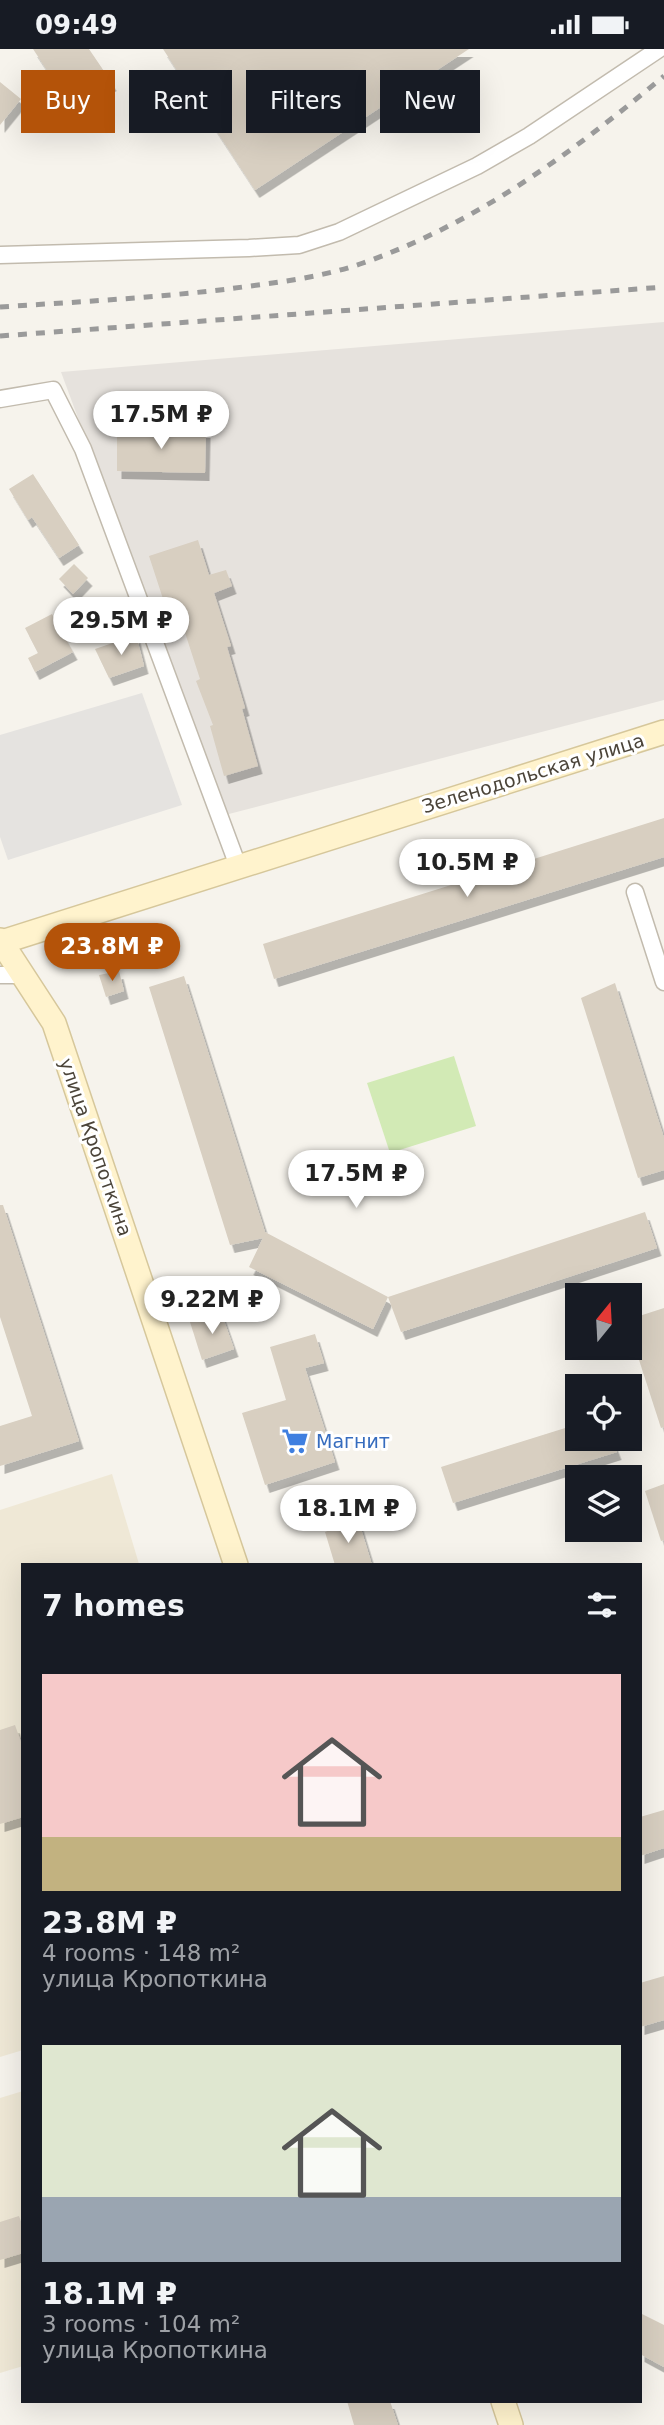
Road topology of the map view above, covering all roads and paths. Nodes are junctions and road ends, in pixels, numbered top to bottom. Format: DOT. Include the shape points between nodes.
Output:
graph roads {
  1 [pos="659,49"];
  2 [pos="0,255"];
  3 [pos="0,399"];
  4 [pos="664,732"];
  5 [pos="238,866"];
  6 [pos="635,892"];
  7 [pos="1,941"];
  8 [pos="0,975"];
  9 [pos="25,975"];
  10 [pos="664,982"];
  11 [pos="235,1563"];
  12 [pos="504,2403"];
  13 [pos="511,2425"];
  1 -- 2 [label="street" via="477,166 339,232 299,245"];
  3 -- 5 [label="street" via="53,390 83,449"];
  4 -- 5 [label="street, Зеленодольская улица"];
  5 -- 7 [label="street, Зеленодольская улица"];
  6 -- 10 [label="street"];
  7 -- 9 [label="street, улица Кропоткина"];
  8 -- 9 [label="street"];
  9 -- 11 [label="street, улица Кропоткина" via="54,1023"];
  12 -- 13 [label="street"];
}
